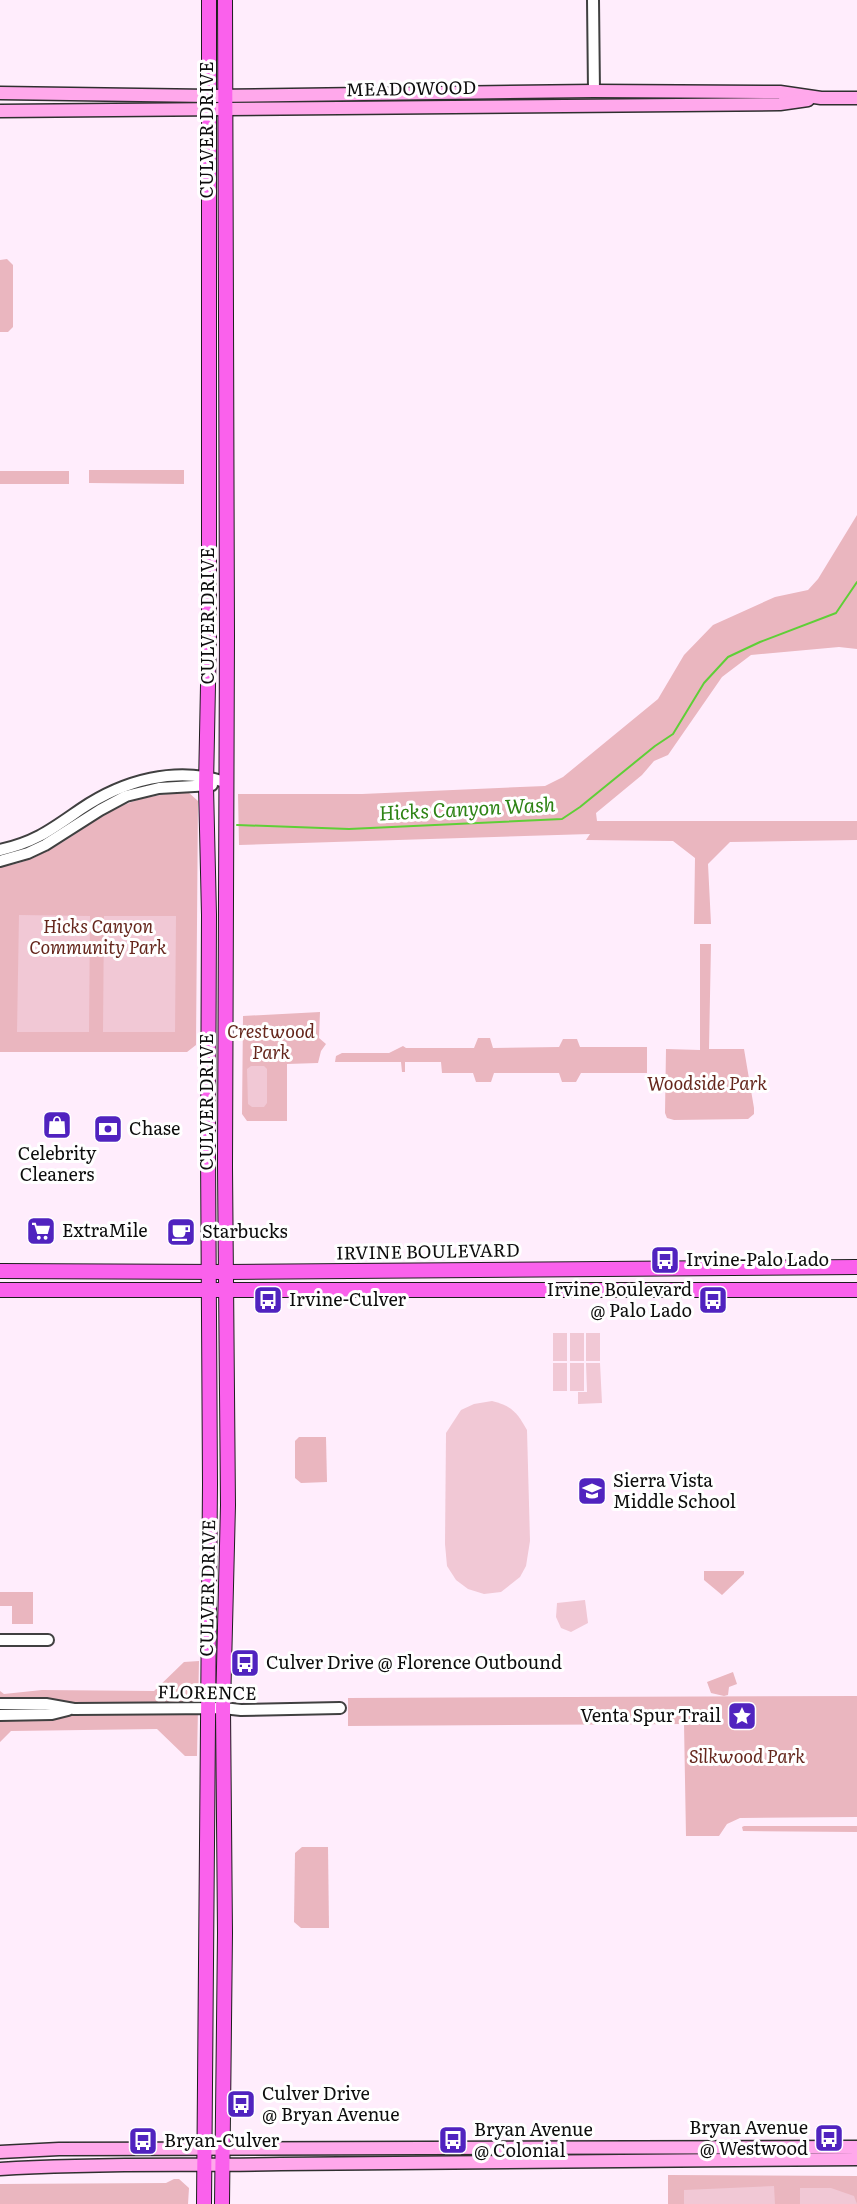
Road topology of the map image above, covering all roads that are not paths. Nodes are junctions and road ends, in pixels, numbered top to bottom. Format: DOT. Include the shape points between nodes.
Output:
graph roads {
  1 [pos="209,0"];
  2 [pos="225,0"];
  3 [pos="594,0"];
  4 [pos="594,91"];
  5 [pos="1,93"];
  6 [pos="821,98"];
  7 [pos="857,98"];
  8 [pos="210,102"];
  9 [pos="225,102"];
  10 [pos="1,111"];
  11 [pos="225,782"];
  12 [pos="204,783"];
  13 [pos="0,850"];
  14 [pos="0,861"];
  15 [pos="857,1267"];
  16 [pos="0,1271"];
  17 [pos="210,1272"];
  18 [pos="226,1272"];
  19 [pos="210,1289"];
  20 [pos="226,1289"];
  21 [pos="0,1290"];
  22 [pos="857,1290"];
  23 [pos="0,1640"];
  24 [pos="48,1641"];
  25 [pos="0,1704"];
  26 [pos="74,1708"];
  27 [pos="216,1708"];
  28 [pos="340,1708"];
  29 [pos="0,1714"];
  30 [pos="857,2147"];
  31 [pos="204,2148"];
  32 [pos="221,2149"];
  33 [pos="0,2152"];
  34 [pos="857,2159"];
  35 [pos="204,2165"];
  36 [pos="222,2165"];
  37 [pos="0,2169"];
  38 [pos="204,2204"];
  39 [pos="222,2204"];
  1 -- 8 [label="main road, CULVER DRIVE"];
  2 -- 9 [label="main road, CULVER DRIVE"];
  3 -- 4 [label="street"];
  4 -- 6 [label="main road, MEADOWOOD" via="780,92"];
  4 -- 9 [label="main road, MEADOWOOD"];
  5 -- 8 [label="main road, MEADOWOOD"];
  5 -- 10 [label="street"];
  6 -- 7 [label="main road, MEADOWOOD"];
  6 -- 9 [label="main road, MEADOWOOD" via="780,104"];
  8 -- 9 [label="main road, MEADOWOOD"];
  8 -- 10 [label="main road, MEADOWOOD"];
  8 -- 12 [label="main road, CULVER DRIVE" via="209,635"];
  9 -- 11 [label="main road, CULVER DRIVE"];
  11 -- 12 [label="street"];
  11 -- 18 [label="main road, CULVER DRIVE"];
  12 -- 13 [label="street" via="163,777 132,783 106,794 34,840"];
  12 -- 14 [label="street" via="126,796 45,845"];
  12 -- 17 [label="main road, CULVER DRIVE" via="209,915"];
  15 -- 18 [label="main road, IRVINE BOULEVARD"];
  16 -- 17 [label="main road, IRVINE BOULEVARD"];
  17 -- 18 [label="main road, IRVINE BOULEVARD"];
  17 -- 19 [label="main road, CULVER DRIVE"];
  18 -- 20 [label="main road, CULVER DRIVE"];
  19 -- 20 [label="main road, IRVINE BOULEVARD"];
  19 -- 21 [label="main road, IRVINE BOULEVARD"];
  19 -- 27 [label="main road, CULVER DRIVE"];
  20 -- 22 [label="main road, IRVINE BOULEVARD"];
  20 -- 27 [label="main road, CULVER DRIVE" via="228,1505"];
  23 -- 24 [label="street"];
  25 -- 26 [label="street, FLORENCE"];
  26 -- 27 [label="street, FLORENCE"];
  26 -- 29 [label="street, FLORENCE" via="52,1714"];
  27 -- 28 [label="street, FLORENCE"];
  27 -- 31 [label="main road, CULVER DRIVE"];
  27 -- 32 [label="main road, CULVER DRIVE" via="225,1933"];
  30 -- 32 [label="main road"];
  31 -- 32 [label="main road"];
  31 -- 33 [label="main road"];
  31 -- 35 [label="main road, CULVER DRIVE"];
  32 -- 36 [label="main road, CULVER DRIVE"];
  34 -- 36 [label="main road"];
  35 -- 36 [label="main road"];
  35 -- 37 [label="main road"];
  35 -- 38 [label="main road, CULVER DRIVE"];
  36 -- 39 [label="main road, CULVER DRIVE"];
}
